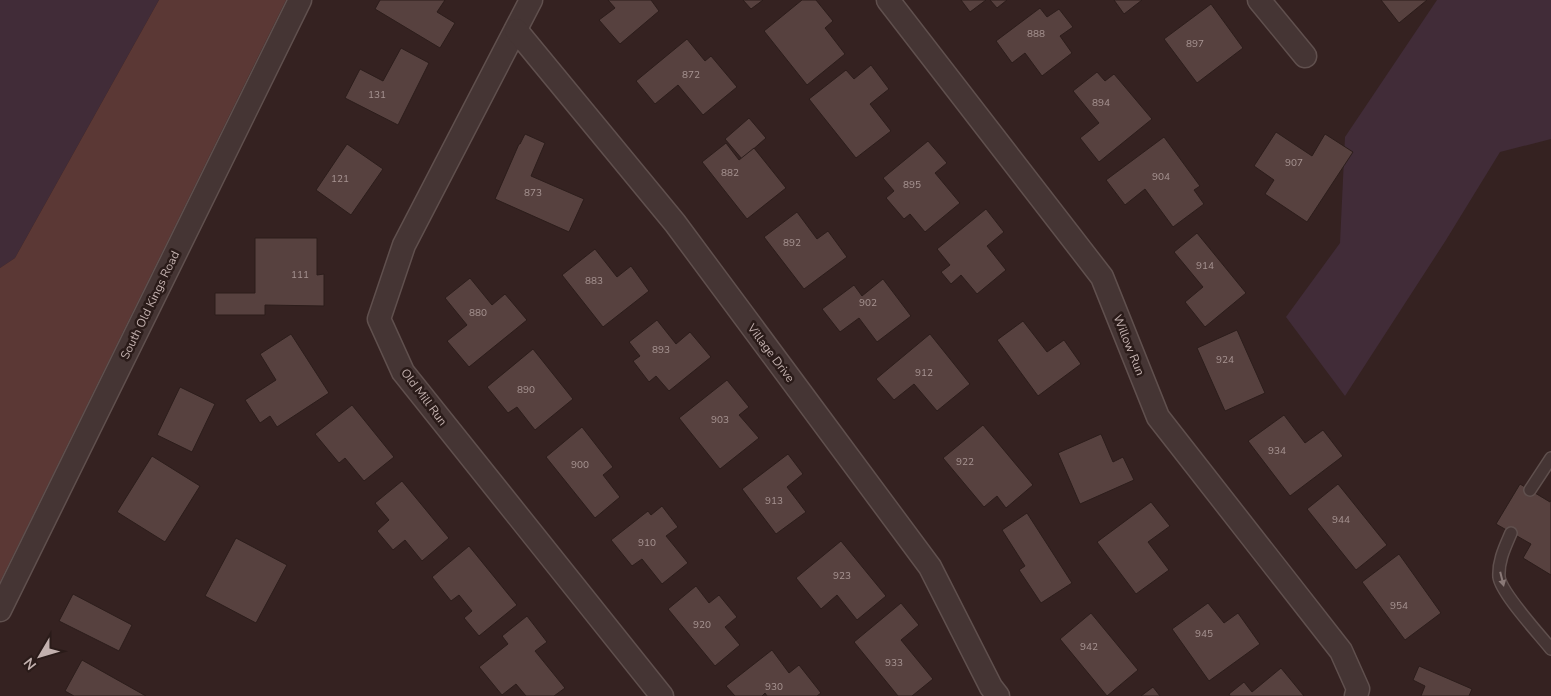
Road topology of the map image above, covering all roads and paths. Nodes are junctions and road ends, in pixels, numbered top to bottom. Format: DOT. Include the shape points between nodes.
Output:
graph roads {
  1 [pos="300,0"];
  2 [pos="531,0"];
  3 [pos="888,0"];
  4 [pos="1259,0"];
  5 [pos="516,30"];
  6 [pos="1305,56"];
  7 [pos="1551,458"];
  8 [pos="1530,490"];
  9 [pos="1511,533"];
  10 [pos="0,610"];
  11 [pos="1551,649"];
  12 [pos="662,696"];
  13 [pos="998,696"];
  14 [pos="1356,696"];
  1 -- 10 [label="street, South Old Kings Road"];
  2 -- 5 [label="street"];
  3 -- 14 [label="street, Willow Run" via="1102,277 1158,417 1341,651 1358,689"];
  4 -- 6 [label="street"];
  5 -- 12 [label="street, Old Mill Run" via="404,245 379,319 403,372"];
  5 -- 13 [label="street, Village Drive" via="675,223 930,567"];
  7 -- 8 [label="lane"];
  9 -- 11 [label="lane, one-way" via="1500,560 1499,579"];
}
